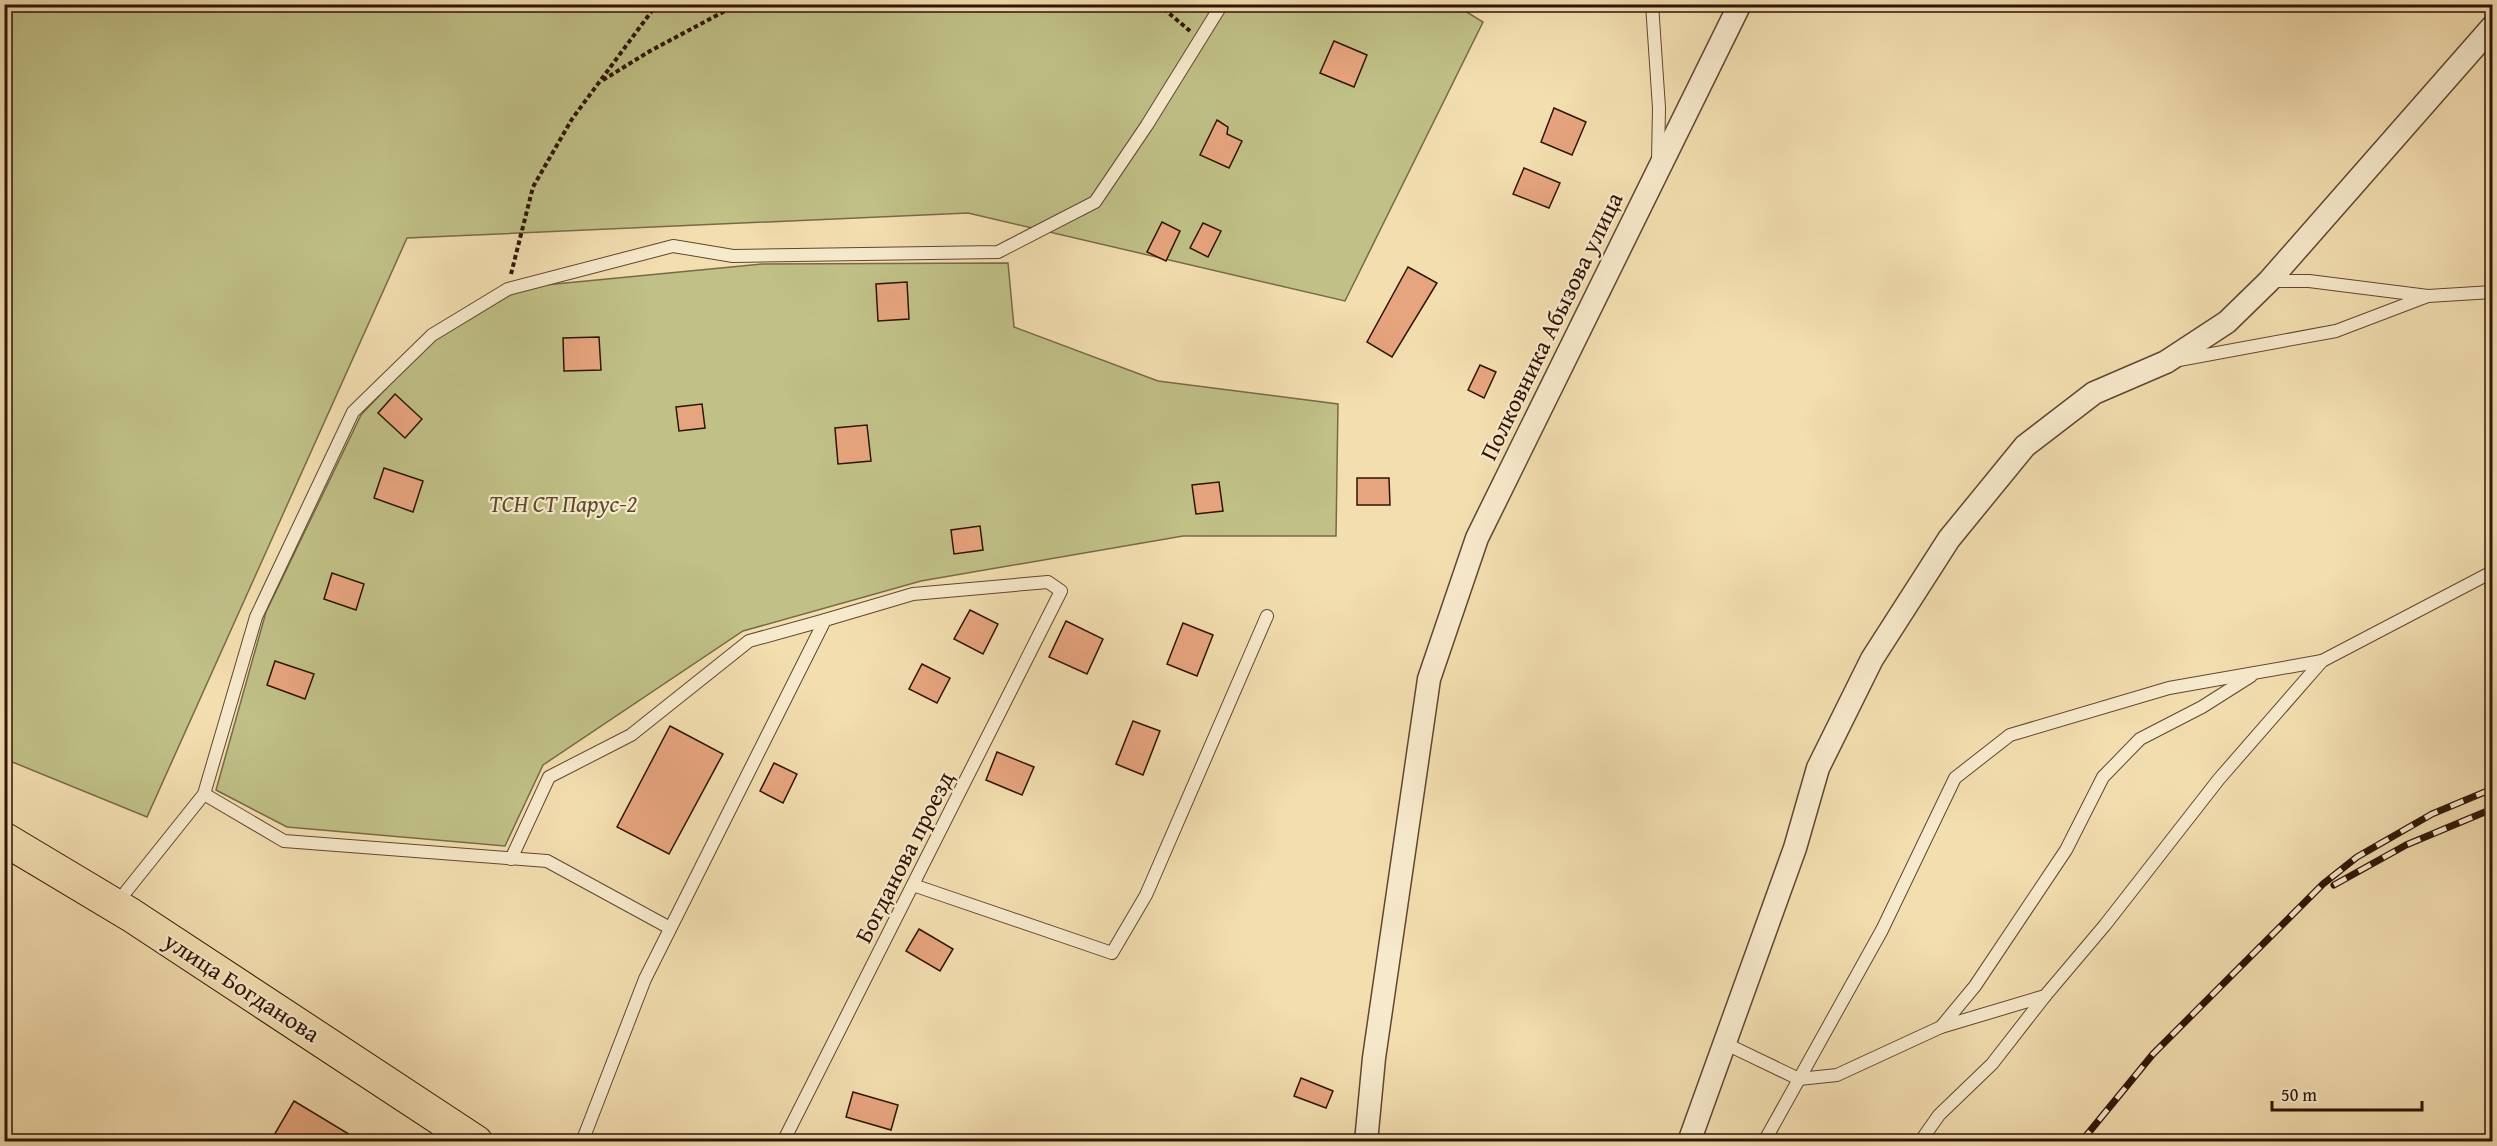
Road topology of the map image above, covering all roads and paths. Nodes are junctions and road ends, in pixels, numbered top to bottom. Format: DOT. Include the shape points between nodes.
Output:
graph roads {
  1 [pos="657,4"];
  2 [pos="738,4"];
  3 [pos="1158,4"];
  4 [pos="1222,4"];
  5 [pos="1652,4"];
  6 [pos="1740,4"];
  7 [pos="2493,27"];
  8 [pos="1201,41"];
  9 [pos="600,82"];
  10 [pos="1658,170"];
  11 [pos="2269,281"];
  12 [pos="508,289"];
  13 [pos="2493,292"];
  14 [pos="2428,296"];
  15 [pos="2166,362"];
  16 [pos="2493,572"];
  17 [pos="1267,616"];
  18 [pos="825,620"];
  19 [pos="2322,661"];
  20 [pos="2256,673"];
  21 [pos="204,794"];
  22 [pos="4,839"];
  23 [pos="512,859"];
  24 [pos="913,885"];
  25 [pos="116,905"];
  26 [pos="670,928"];
  27 [pos="2045,996"];
  28 [pos="1941,1027"];
  29 [pos="1724,1043"];
  30 [pos="1799,1079"];
  31 [pos="1693,1140"];
  32 [pos="476,1142"];
  33 [pos="582,1142"];
  34 [pos="783,1142"];
  35 [pos="1366,1142"];
  36 [pos="1764,1142"];
  37 [pos="1920,1142"];
  1 -- 9 [label="path"];
  2 -- 9 [label="path"];
  3 -- 8 [label="path"];
  4 -- 8 [label="lane"];
  5 -- 10 [label="lane" via="1659,108"];
  6 -- 10 [label="street, Полковника Абызова улица"];
  7 -- 11 [label="street"];
  8 -- 12 [label="lane" via="1095,202 998,252 733,256 673,246"];
  9 -- 12 [label="path" via="572,119 533,187"];
  10 -- 35 [label="street, Полковника Абызова улица" via="1477,538 1428,679 1374,1058"];
  11 -- 14 [label="lane" via="2308,280"];
  11 -- 15 [label="street" via="2227,322"];
  12 -- 21 [label="lane" via="432,335 353,412 256,617"];
  13 -- 14 [label="lane"];
  14 -- 15 [label="lane" via="2336,331"];
  15 -- 29 [label="street" via="2094,393 2025,446 1949,539 1872,659 1818,768 1795,848"];
  16 -- 19 [label="lane"];
  17 -- 24 [label="lane" via="1146,895 1112,952"];
  18 -- 23 [label="lane" via="749,641 631,735 549,777"];
  18 -- 24 [label="lane, Богданова проезд" via="913,594 1048,582 1061,591"];
  18 -- 26 [label="lane"];
  19 -- 20 [label="lane"];
  19 -- 27 [label="lane" via="2219,778"];
  20 -- 28 [label="lane" via="2140,739 2103,777 2066,850 1975,986"];
  20 -- 30 [label="lane" via="2169,688 2010,735 1955,778 1882,930"];
  21 -- 23 [label="lane" via="284,841"];
  21 -- 25 [label="lane"];
  22 -- 25 [label="main road, улица Богданова"];
  23 -- 26 [label="lane" via="547,861"];
  24 -- 34 [label="lane, Богданова проезд"];
  25 -- 32 [label="main road, улица Богданова"];
  26 -- 33 [label="lane" via="645,979"];
  27 -- 28 [label="lane"];
  27 -- 37 [label="lane" via="1992,1064 1939,1115"];
  28 -- 30 [label="lane" via="1837,1075"];
  29 -- 30 [label="lane"];
  29 -- 31 [label="street"];
  30 -- 36 [label="lane"];
}
